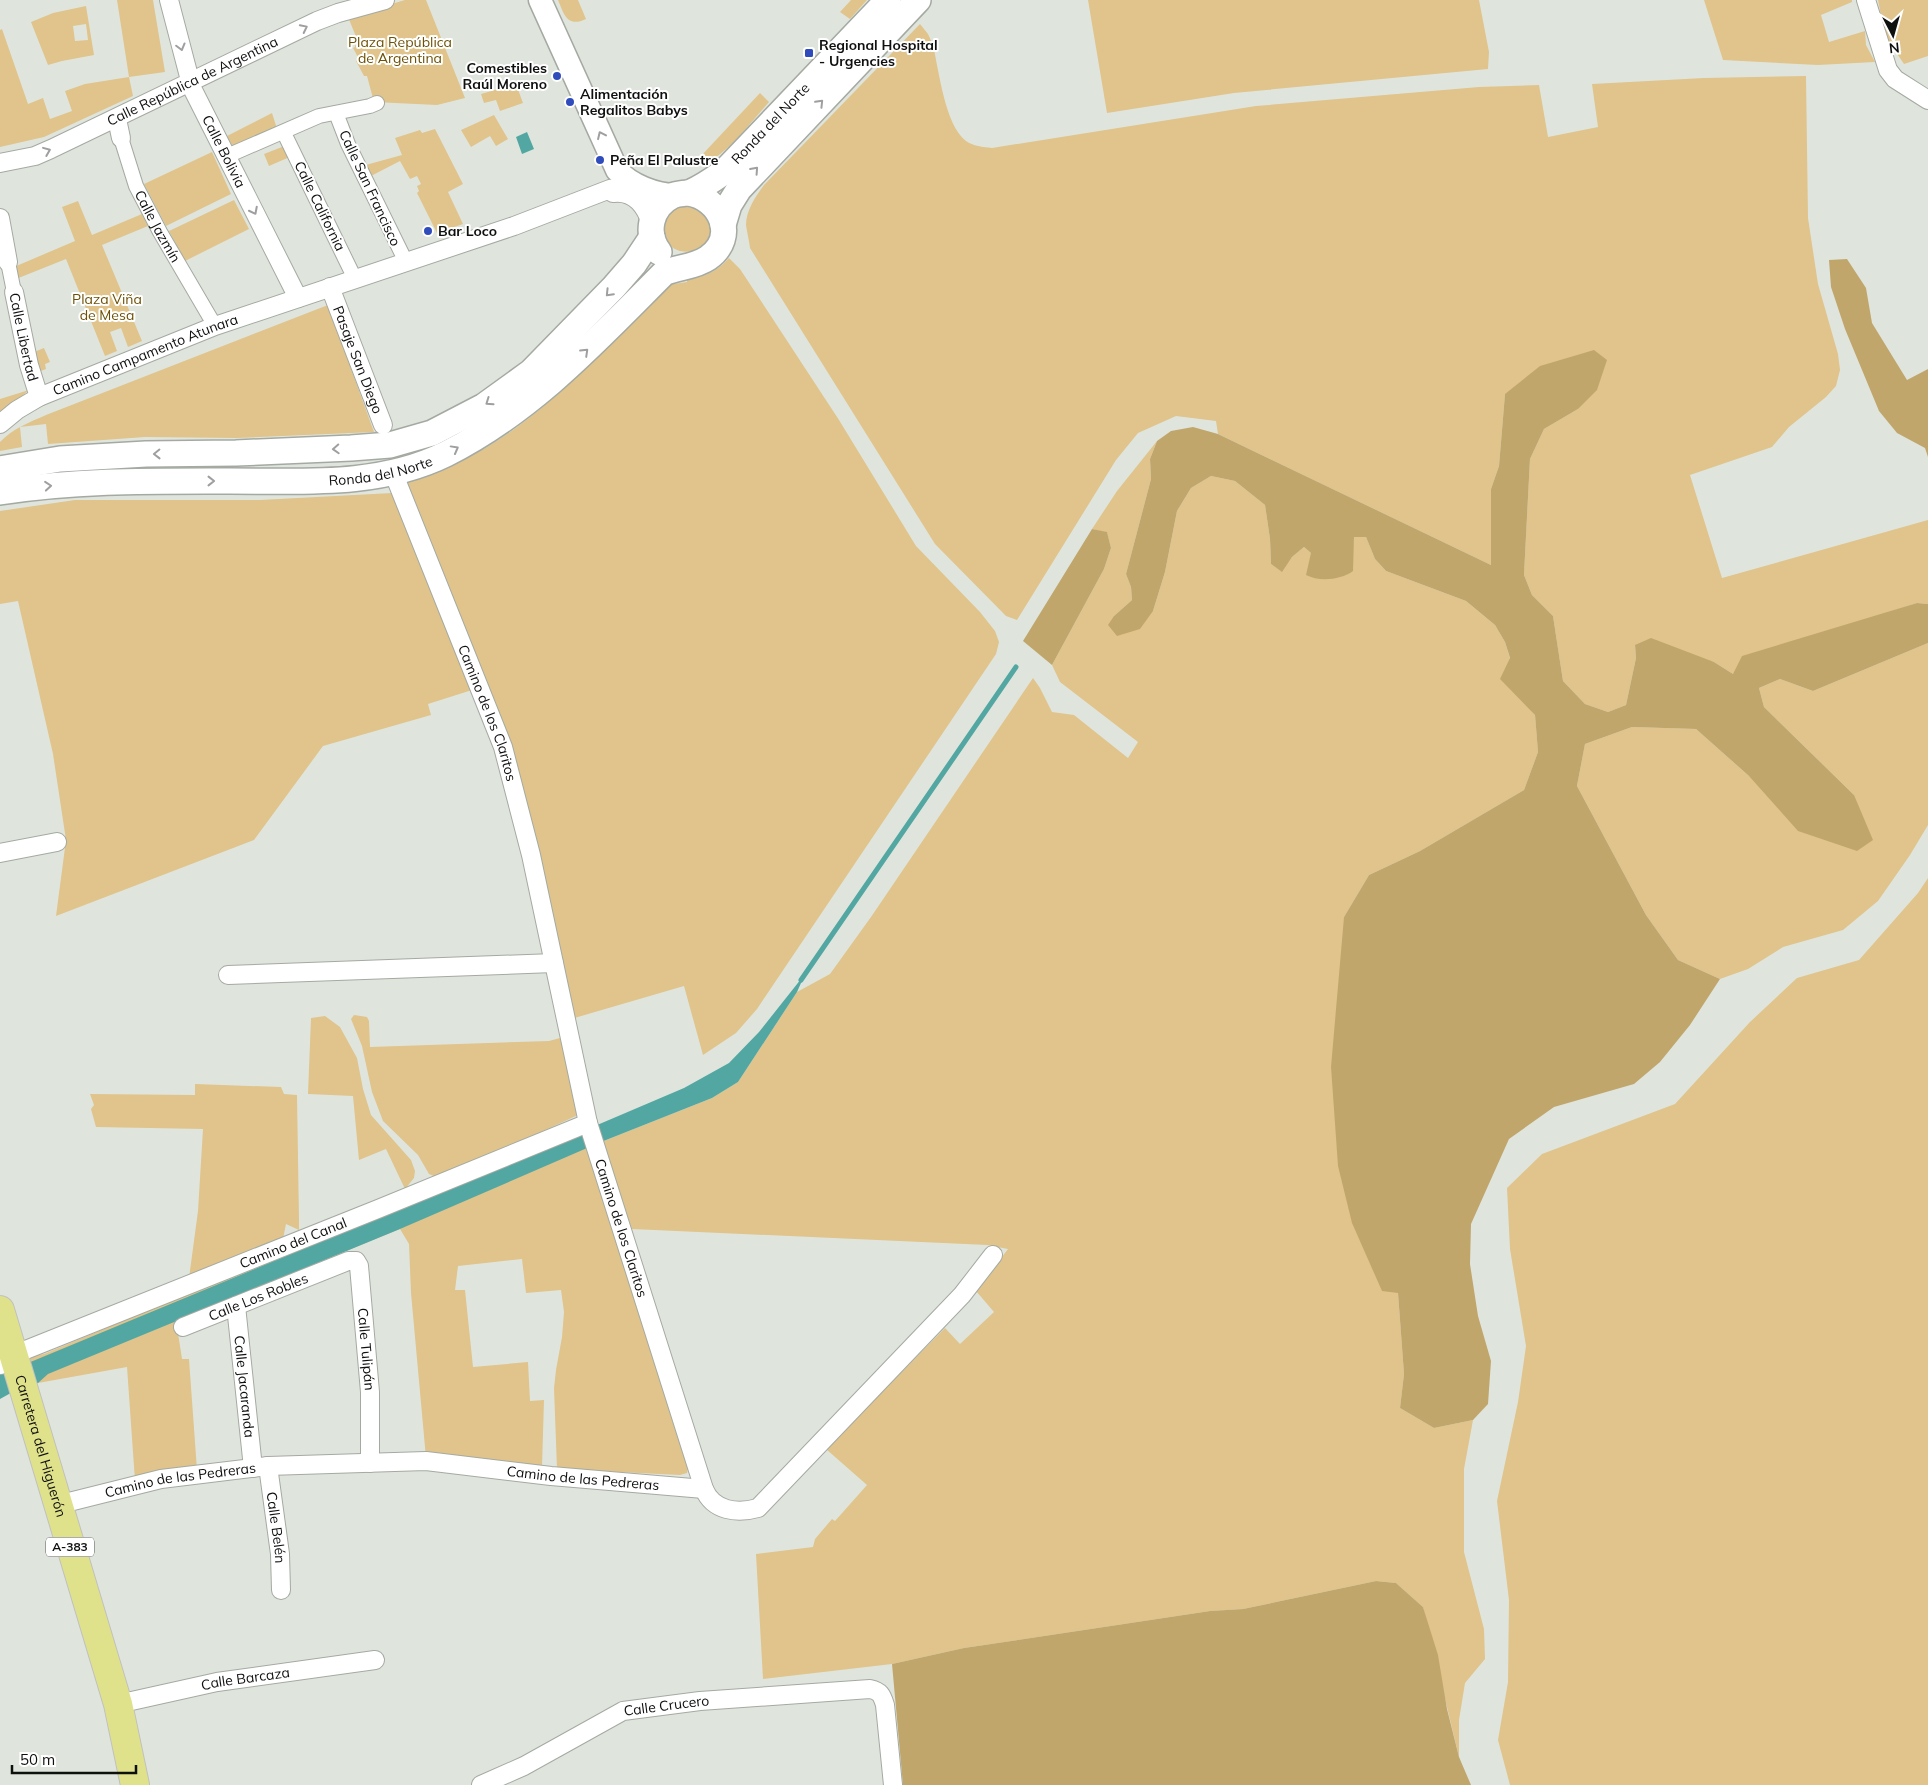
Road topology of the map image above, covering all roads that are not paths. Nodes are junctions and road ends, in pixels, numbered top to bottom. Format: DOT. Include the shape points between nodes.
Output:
graph roads {
  1 [pos="169,0"];
  2 [pos="385,0"];
  3 [pos="540,0"];
  4 [pos="888,0"];
  5 [pos="918,0"];
  6 [pos="1866,0"];
  7 [pos="191,82"];
  8 [pos="1928,100"];
  9 [pos="377,103"];
  10 [pos="336,113"];
  11 [pos="117,119"];
  12 [pos="284,133"];
  13 [pos="121,138"];
  14 [pos="227,156"];
  15 [pos="0,163"];
  16 [pos="632,181"];
  17 [pos="605,192"];
  18 [pos="682,194"];
  19 [pos="726,215"];
  20 [pos="0,218"];
  21 [pos="648,239"];
  22 [pos="8,262"];
  23 [pos="406,262"];
  24 [pos="692,265"];
  25 [pos="355,279"];
  26 [pos="330,287"];
  27 [pos="14,292"];
  28 [pos="298,298"];
  29 [pos="215,326"];
  30 [pos="39,397"];
  31 [pos="0,424"];
  32 [pos="388,433"];
  33 [pos="0,469"];
  34 [pos="393,472"];
  35 [pos="0,492"];
  36 [pos="57,842"];
  37 [pos="0,853"];
  38 [pos="554,963"];
  39 [pos="228,975"];
  40 [pos="588,1123"];
  41 [pos="993,1255"];
  42 [pos="332,1267"];
  43 [pos="236,1306"];
  44 [pos="0,1310"];
  45 [pos="184,1327"];
  46 [pos="6,1360"];
  47 [pos="370,1463"];
  48 [pos="261,1467"];
  49 [pos="704,1489"];
  50 [pos="57,1505"];
  51 [pos="281,1590"];
  52 [pos="375,1660"];
  53 [pos="118,1704"];
  54 [pos="135,1785"];
  55 [pos="481,1785"];
  56 [pos="893,1785"];
  1 -- 7 [label="street, Calle Bolivia, one-way"];
  7 -- 2 [label="street, Calle República de Argentina, one-way" via="323,19"];
  16 -- 3 [label="street, one-way" via="615,166"];
  4 -- 18 [label="main road, Ronda del Norte" via="724,172"];
  19 -- 5 [label="main road, Ronda del Norte, one-way" via="738,189"];
  6 -- 8 [label="street" via="1888,70 1895,80"];
  7 -- 11 [label="street, Calle República de Argentina"];
  7 -- 14 [label="street, Calle Bolivia"];
  9 -- 10 [label="street"];
  10 -- 12 [label="street" via="319,116"];
  10 -- 23 [label="street, Calle San Francisco"];
  11 -- 13 [label="street, Calle Jazmín"];
  15 -- 11 [label="street, Calle República de Argentina, one-way" via="43,152"];
  12 -- 14 [label="street"];
  12 -- 25 [label="street, Calle California"];
  13 -- 29 [label="street, Calle Jazmín" via="136,186"];
  14 -- 28 [label="street, Calle Bolivia, one-way"];
  16 -- 17 [label="street"];
  16 -- 18 [label="street" via="658,193"];
  17 -- 21 [label="street" via="632,195 644,206"];
  17 -- 23 [label="street"];
  18 -- 19 [label="main road" via="696,194 712,202"];
  18 -- 21 [label="main road, Ronda del Norte" via="660,206 654,214"];
  19 -- 24 [label="main road, Ronda del Norte" via="721,242 716,250"];
  20 -- 22 [label="street, Calle Libertad"];
  21 -- 24 [label="main road" via="670,261"];
  21 -- 32 [label="main road, Ronda del Norte, one-way" via="614,287 531,372 484,406 432,433"];
  22 -- 27 [label="street, Calle Libertad"];
  23 -- 25 [label="street"];
  34 -- 24 [label="main road, Ronda del Norte, one-way" via="446,454 502,422 543,390 664,273"];
  25 -- 26 [label="street"];
  26 -- 28 [label="street, Camino Campamento Atunara"];
  26 -- 32 [label="street, Pasaje San Diego"];
  27 -- 30 [label="street, Calle Libertad"];
  28 -- 29 [label="street, Camino Campamento Atunara"];
  29 -- 30 [label="street, Camino Campamento Atunara"];
  30 -- 31 [label="street, Camino Campamento Atunara"];
  32 -- 33 [label="main road, Ronda del Norte, one-way" via="287,451 60,459"];
  35 -- 34 [label="main road, Ronda del Norte, one-way" via="116,481 311,481"];
  34 -- 38 [label="street, Camino de los Claritos" via="503,747 532,854"];
  36 -- 37 [label="street"];
  38 -- 39 [label="street"];
  38 -- 40 [label="street, Camino de los Claritos"];
  40 -- 46 [label="street, Camino del Canal"];
  40 -- 49 [label="street, Camino de los Claritos"];
  41 -- 49 [label="street" via="962,1295 758,1508 721,1508 712,1502"];
  42 -- 43 [label="street, Calle Los Robles"];
  42 -- 47 [label="street, Calle Tulipán" via="353,1260 359,1266 370,1392"];
  43 -- 45 [label="street, Calle Los Robles"];
  43 -- 48 [label="street, Calle Jacaranda"];
  44 -- 46 [label="main road, Carretera del Higuerón / A-383"];
  46 -- 50 [label="main road, Carretera del Higuerón / A-383"];
  47 -- 48 [label="street, Camino de las Pedreras"];
  47 -- 49 [label="street, Camino de las Pedreras" via="426,1461"];
  48 -- 50 [label="street, Camino de las Pedreras" via="161,1479"];
  48 -- 51 [label="street, Calle Belén" via="280,1554"];
  50 -- 53 [label="main road, Carretera del Higuerón / A-383"];
  52 -- 53 [label="street, Calle Barcaza" via="217,1682"];
  53 -- 54 [label="main road, Carretera del Higuerón / A-383"];
  55 -- 56 [label="street, Calle Crucero" via="524,1766 623,1711 700,1700 870,1689 878,1691 885,1704"];
}
